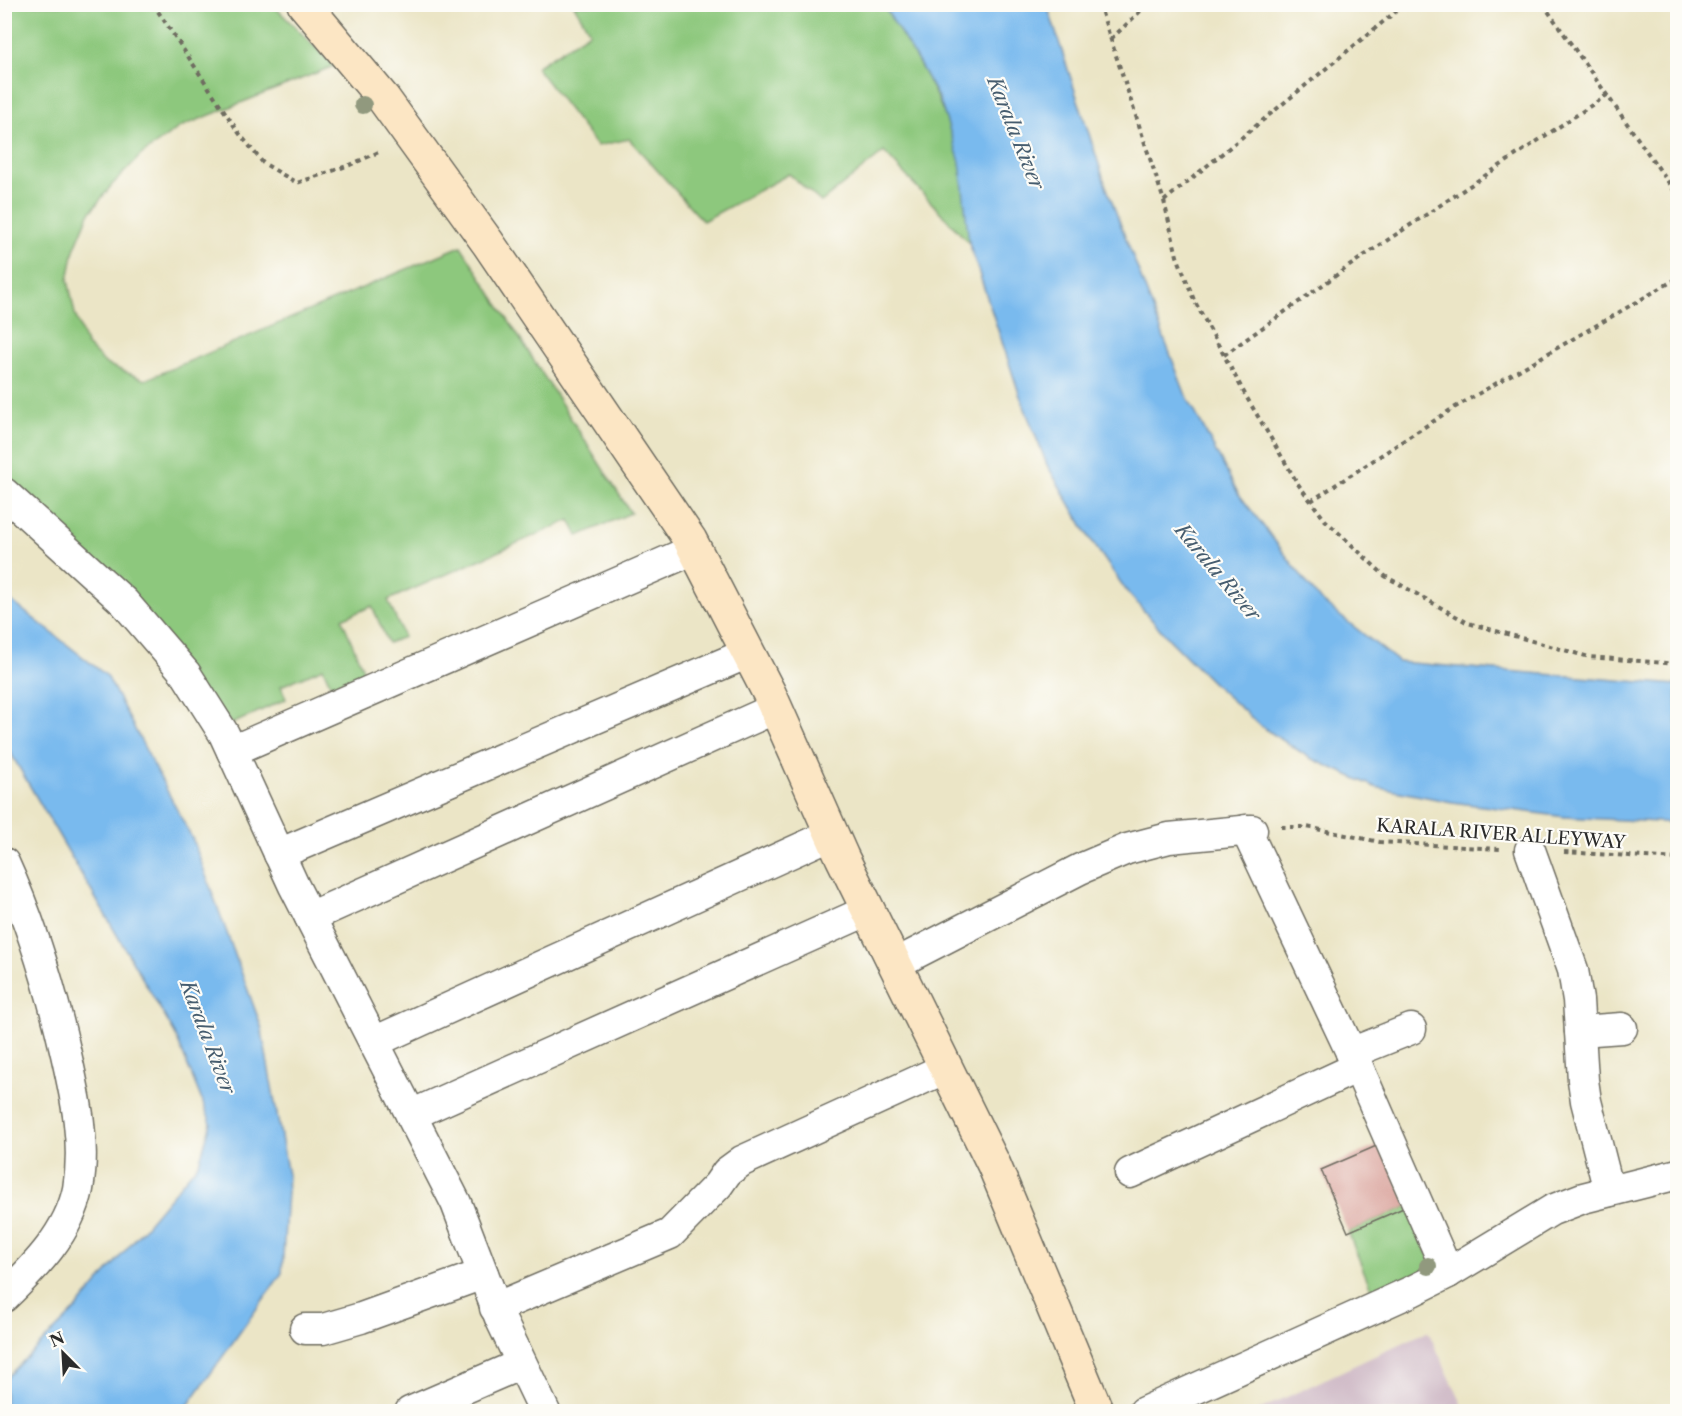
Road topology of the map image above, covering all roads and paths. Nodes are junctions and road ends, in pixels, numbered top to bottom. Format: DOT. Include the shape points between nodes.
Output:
graph roads {
  1 [pos="153,4"];
  2 [pos="304,4"];
  3 [pos="1099,4"];
  4 [pos="1148,4"];
  5 [pos="1405,4"];
  6 [pos="1543,4"];
  7 [pos="1111,39"];
  8 [pos="1607,95"];
  9 [pos="411,137"];
  10 [pos="1677,196"];
  11 [pos="1164,201"];
  12 [pos="1677,278"];
  13 [pos="1224,356"];
  14 [pos="4,493"];
  15 [pos="1311,501"];
  16 [pos="695,549"];
  17 [pos="748,653"];
  18 [pos="1677,664"];
  19 [pos="776,708"];
  20 [pos="232,751"];
  21 [pos="1249,830"];
  22 [pos="832,834"];
  23 [pos="1530,850"];
  24 [pos="279,854"];
  25 [pos="1677,860"];
  26 [pos="4,863"];
  27 [pos="869,910"];
  28 [pos="310,917"];
  29 [pos="895,964"];
  30 [pos="1622,1028"];
  31 [pos="1411,1029"];
  32 [pos="1580,1031"];
  33 [pos="374,1042"];
  34 [pos="1354,1060"];
  35 [pos="946,1068"];
  36 [pos="411,1115"];
  37 [pos="1130,1173"];
  38 [pos="1677,1174"];
  39 [pos="1609,1191"];
  40 [pos="1448,1273"];
  41 [pos="483,1274"];
  42 [pos="4,1297"];
  43 [pos="495,1308"];
  44 [pos="305,1329"];
  45 [pos="521,1364"];
  46 [pos="410,1412"];
  47 [pos="545,1412"];
  48 [pos="1097,1412"];
  49 [pos="1144,1412"];
  1 -- 9 [label="path" via="263,163 297,183 350,165"];
  2 -- 9 [label="main road"];
  3 -- 7 [label="path"];
  4 -- 7 [label="path"];
  5 -- 11 [label="path"];
  6 -- 8 [label="path"];
  7 -- 11 [label="path"];
  8 -- 10 [label="path"];
  8 -- 13 [label="path" via="1362,257"];
  9 -- 16 [label="main road" via="488,243"];
  11 -- 13 [label="path" via="1177,255 1194,300"];
  12 -- 15 [label="path" via="1452,410"];
  13 -- 15 [label="path"];
  14 -- 20 [label="street" via="124,602 186,674"];
  15 -- 18 [label="path" via="1325,520 1385,576 1468,624 1589,657"];
  16 -- 17 [label="main road"];
  16 -- 20 [label="street"];
  17 -- 19 [label="main road"];
  17 -- 24 [label="street"];
  19 -- 22 [label="main road"];
  19 -- 28 [label="street"];
  20 -- 24 [label="street"];
  21 -- 23 [label="path, KARALA RIVER ALLEYWAY" via="1307,827 1380,842"];
  21 -- 29 [label="street" via="1178,837 1127,849"];
  21 -- 34 [label="street"];
  22 -- 27 [label="main road"];
  22 -- 33 [label="street"];
  23 -- 25 [label="path, KARALA RIVER ALLEYWAY"];
  23 -- 32 [label="street" via="1573,970"];
  24 -- 28 [label="street"];
  26 -- 42 [label="street" via="35,937 57,1012 78,1104 81,1152 77,1190 66,1221 28,1274"];
  27 -- 29 [label="main road"];
  27 -- 36 [label="street"];
  28 -- 33 [label="street"];
  29 -- 35 [label="main road"];
  30 -- 32 [label="street"];
  31 -- 34 [label="street"];
  32 -- 39 [label="street" via="1586,1101"];
  33 -- 36 [label="street"];
  34 -- 37 [label="street"];
  34 -- 40 [label="street"];
  35 -- 43 [label="street" via="742,1161 670,1234"];
  35 -- 48 [label="main road" via="998,1175"];
  36 -- 41 [label="street" via="456,1203"];
  38 -- 39 [label="street"];
  39 -- 40 [label="street" via="1552,1210"];
  40 -- 49 [label="street"];
  41 -- 43 [label="street"];
  41 -- 44 [label="street" via="361,1318 323,1329"];
  43 -- 45 [label="street"];
  45 -- 46 [label="street"];
  45 -- 47 [label="street"];
}
